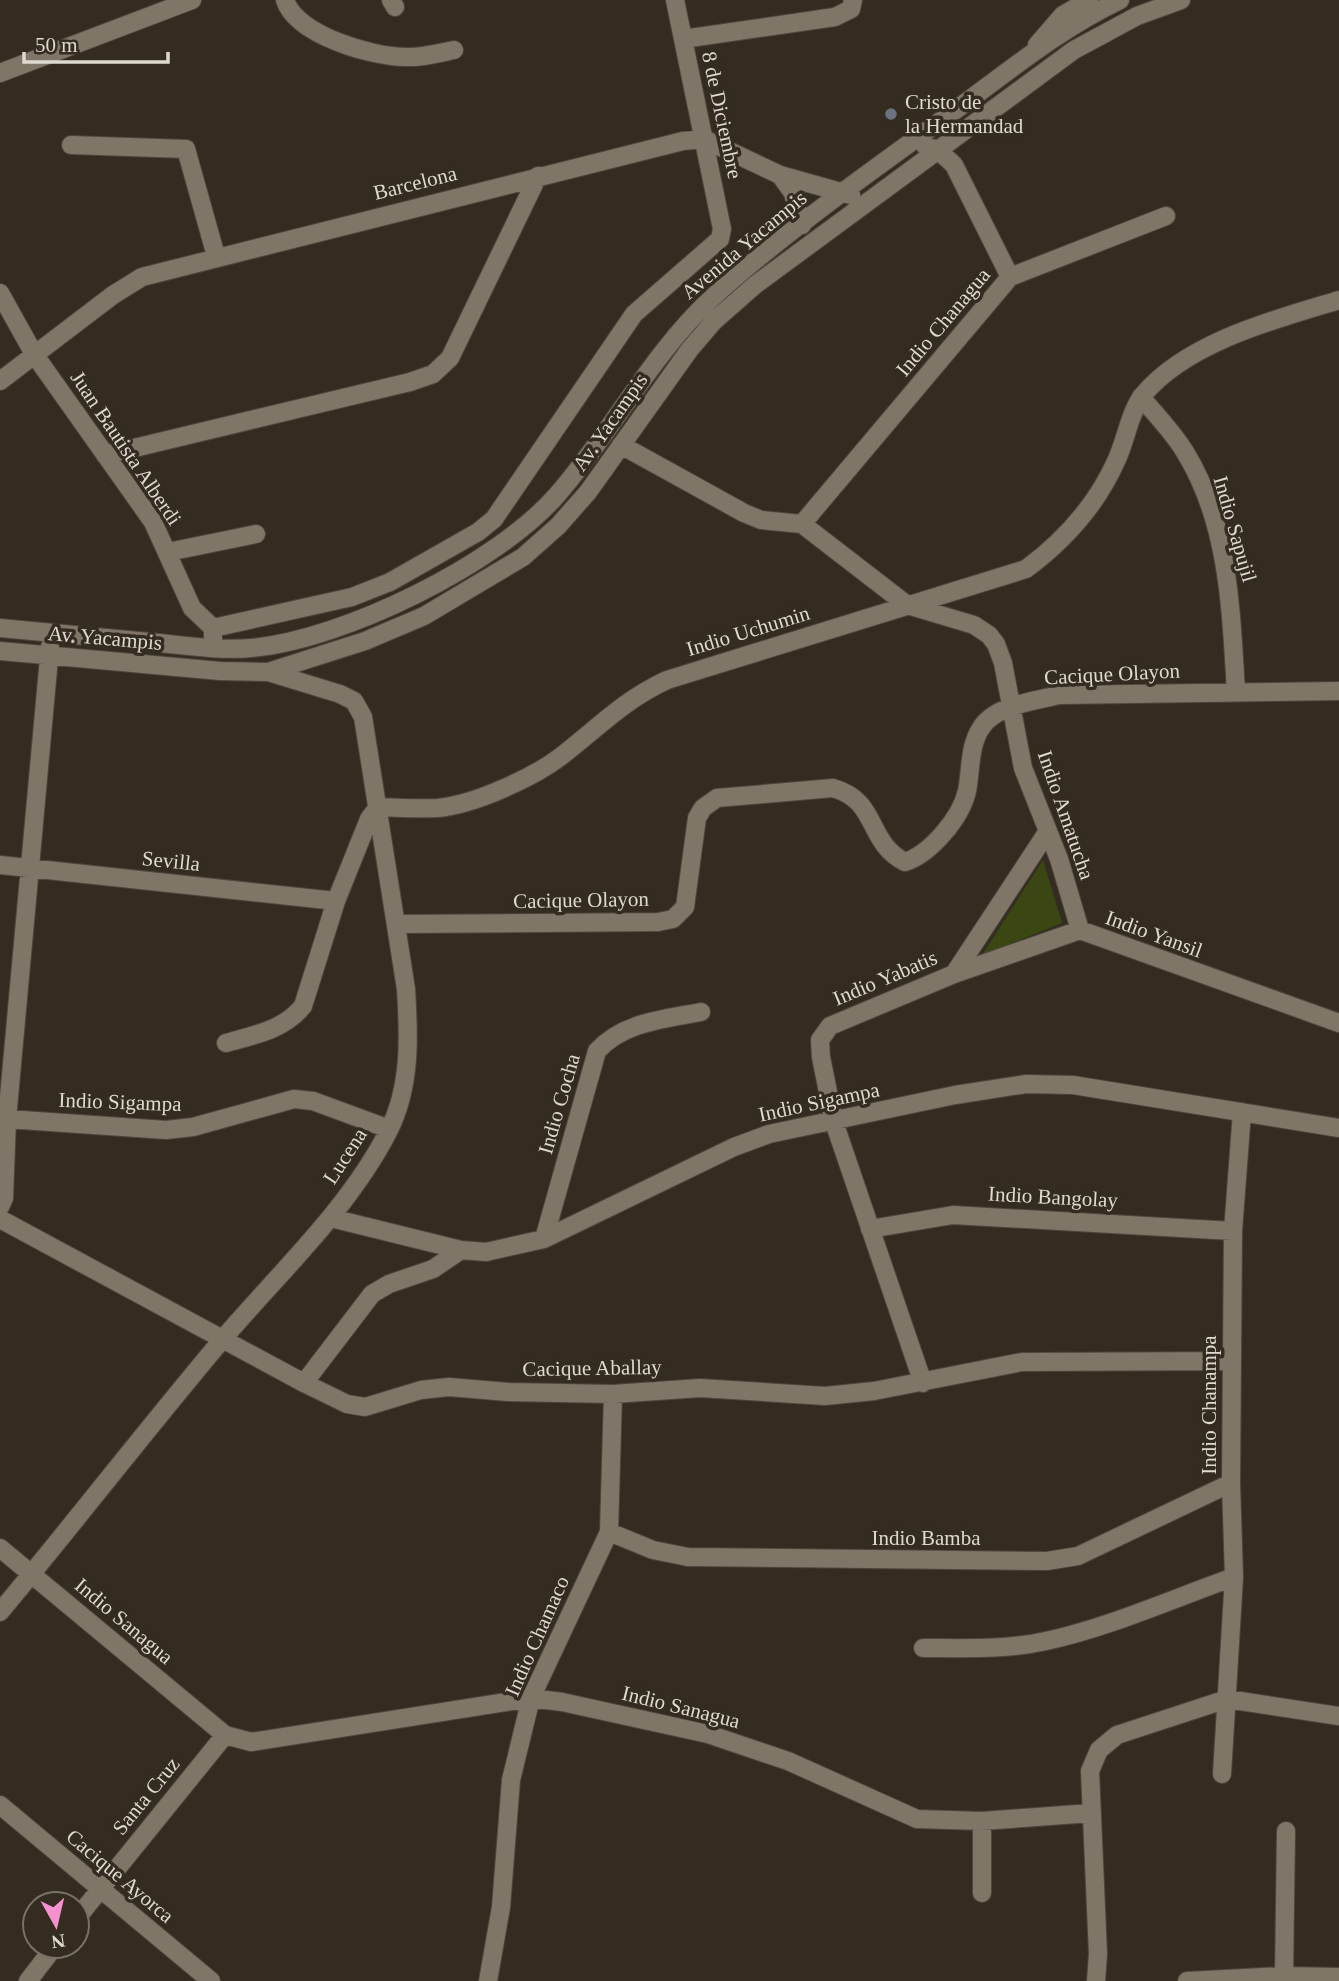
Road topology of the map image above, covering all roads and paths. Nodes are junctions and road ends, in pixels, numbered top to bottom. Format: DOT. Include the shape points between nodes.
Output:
graph roads {
  1 [pos="192,0"];
  2 [pos="285,0"];
  3 [pos="675,0"];
  4 [pos="853,0"];
  5 [pos="1089,0"];
  6 [pos="1120,0"];
  7 [pos="1181,0"];
  8 [pos="683,39"];
  9 [pos="454,50"];
  10 [pos="1028,57"];
  11 [pos="0,73"];
  12 [pos="704,139"];
  13 [pos="908,144"];
  14 [pos="71,145"];
  15 [pos="937,149"];
  16 [pos="780,175"];
  17 [pos="538,176"];
  18 [pos="843,191"];
  19 [pos="865,201"];
  20 [pos="1166,216"];
  21 [pos="802,225"];
  22 [pos="216,256"];
  23 [pos="1010,277"];
  24 [pos="0,293"];
  25 [pos="1339,300"];
  26 [pos="34,354"];
  27 [pos="0,382"];
  28 [pos="1141,397"];
  29 [pos="621,444"];
  30 [pos="105,455"];
  31 [pos="802,524"];
  32 [pos="256,534"];
  33 [pos="168,552"];
  34 [pos="907,605"];
  35 [pos="0,628"];
  36 [pos="213,628"];
  37 [pos="53,633"];
  38 [pos="213,648"];
  39 [pos="0,651"];
  40 [pos="49,656"];
  41 [pos="268,672"];
  42 [pos="1339,691"];
  43 [pos="1236,692"];
  44 [pos="1011,707"];
  45 [pos="378,807"];
  46 [pos="1048,831"];
  47 [pos="0,865"];
  48 [pos="30,869"];
  49 [pos="336,901"];
  50 [pos="398,924"];
  51 [pos="1080,930"];
  52 [pos="954,974"];
  53 [pos="701,1012"];
  54 [pos="1339,1023"];
  55 [pos="226,1043"];
  56 [pos="1242,1112"];
  57 [pos="7,1119"];
  58 [pos="834,1122"];
  59 [pos="1339,1128"];
  60 [pos="390,1129"];
  61 [pos="0,1207"];
  62 [pos="331,1218"];
  63 [pos="0,1219"];
  64 [pos="870,1229"];
  65 [pos="1234,1231"];
  66 [pos="544,1239"];
  67 [pos="461,1250"];
  68 [pos="222,1339"];
  69 [pos="1231,1361"];
  70 [pos="304,1383"];
  71 [pos="923,1383"];
  72 [pos="613,1394"];
  73 [pos="1231,1483"];
  74 [pos="609,1532"];
  75 [pos="0,1548"];
  76 [pos="32,1573"];
  77 [pos="1234,1577"];
  78 [pos="0,1612"];
  79 [pos="923,1648"];
  80 [pos="531,1698"];
  81 [pos="1227,1699"];
  82 [pos="1339,1716"];
  83 [pos="225,1735"];
  84 [pos="1222,1773"];
  85 [pos="0,1805"];
  86 [pos="1091,1813"];
  87 [pos="982,1821"];
  88 [pos="1286,1831"];
  89 [pos="99,1889"];
  90 [pos="982,1893"];
  91 [pos="91,1900"];
  92 [pos="44,1960"];
  93 [pos="1284,1976"];
  94 [pos="1328,1978"];
  95 [pos="28,1981"];
  96 [pos="211,1981"];
  97 [pos="488,1981"];
  98 [pos="1096,1981"];
  99 [pos="1187,1981"];
  1 -- 11 [label="street"];
  2 -- 9 [label="street" via="302,24 380,55 408,58"];
  3 -- 8 [label="street, 8 de Diciembre"];
  4 -- 8 [label="street" via="850,9 835,17"];
  5 -- 10 [label="street" via="1063,15"];
  6 -- 10 [label="street, Avenida Yacampis"];
  7 -- 15 [label="street, Av. Yacampis" via="1137,16 1074,50"];
  8 -- 12 [label="street, 8 de Diciembre"];
  10 -- 13 [label="street, Avenida Yacampis"];
  12 -- 16 [label="street"];
  12 -- 17 [label="street, Barcelona"];
  12 -- 36 [label="street, 8 de Diciembre" via="722,229 720,239 634,314 494,519 390,582 352,597"];
  13 -- 15 [label="street"];
  13 -- 18 [label="street, Avenida Yacampis"];
  14 -- 22 [label="street" via="186,149"];
  15 -- 19 [label="street, Av. Yacampis"];
  15 -- 23 [label="street" via="954,165"];
  16 -- 18 [label="street"];
  16 -- 21 [label="street" via="793,193"];
  17 -- 22 [label="street, Barcelona"];
  17 -- 30 [label="street" via="450,358 433,373"];
  18 -- 19 [label="street"];
  18 -- 21 [label="street, Avenida Yacampis"];
  19 -- 29 [label="street, Av. Yacampis" via="714,321"];
  20 -- 23 [label="street, Indio Chanagua"];
  21 -- 38 [label="street, Avenida Yacampis" via="687,325 557,495 487,555 426,589 338,626 252,648"];
  22 -- 26 [label="street, Barcelona" via="142,277"];
  23 -- 31 [label="street, Indio Chanagua"];
  24 -- 26 [label="street, Juan Bautista Alberdi"];
  25 -- 28 [label="street, Indio Uchumin" via="1266,322 1226,340 1163,375"];
  26 -- 27 [label="street, Barcelona"];
  26 -- 30 [label="street, Juan Bautista Alberdi"];
  28 -- 34 [label="street, Indio Uchumin" via="1099,491 1079,522 1054,548 1026,569"];
  28 -- 43 [label="street, Indio Sapujil" via="1185,452 1213,521 1229,587"];
  29 -- 31 [label="street" via="744,513 761,520"];
  29 -- 41 [label="street, Av. Yacampis" via="558,526 513,564 424,616 365,641"];
  30 -- 33 [label="street, Juan Bautista Alberdi" via="153,522"];
  31 -- 34 [label="street, Indio Amatucha"];
  32 -- 33 [label="street"];
  33 -- 36 [label="street, Juan Bautista Alberdi" via="192,608"];
  34 -- 44 [label="street, Indio Amatucha" via="974,625 989,635 1003,663"];
  34 -- 45 [label="street, Indio Uchumin" via="658,684 614,710 537,772 460,804"];
  35 -- 37 [label="street, Avenida Yacampis"];
  36 -- 38 [label="street"];
  37 -- 38 [label="street, Avenida Yacampis"];
  37 -- 40 [label="street"];
  39 -- 40 [label="street, Av. Yacampis"];
  40 -- 41 [label="street, Av. Yacampis"];
  40 -- 48 [label="street"];
  41 -- 45 [label="street, Lucena" via="354,701 365,725"];
  42 -- 43 [label="street, Cacique Olayon"];
  43 -- 44 [label="street, Cacique Olayon" via="1059,695"];
  44 -- 46 [label="street, Indio Amatucha" via="1023,768"];
  44 -- 50 [label="street, Cacique Olayon" via="981,727 966,794 956,815 923,856 905,862 888,854 860,803 840,790 717,798 698,818 685,908 673,919"];
  45 -- 49 [label="street"];
  45 -- 50 [label="street, Lucena"];
  46 -- 51 [label="street, Indio Amatucha"];
  46 -- 52 [label="street, Indio Yabatis"];
  47 -- 48 [label="street, Sevilla"];
  48 -- 49 [label="street, Sevilla"];
  48 -- 57 [label="street"];
  49 -- 55 [label="street" via="303,1006 276,1028"];
  50 -- 60 [label="street, Lucena" via="409,1035 405,1080"];
  51 -- 52 [label="street, Indio Yansil"];
  51 -- 54 [label="street, Indio Yansil"];
  52 -- 58 [label="street, Indio Yabatis" via="831,1026 820,1040"];
  53 -- 66 [label="street, Indio Cocha" via="645,1022 610,1036 597,1051"];
  56 -- 58 [label="street, Indio Sigampa" via="1073,1085 1026,1084"];
  56 -- 59 [label="street, Indio Sigampa"];
  56 -- 65 [label="street, Indio Chanampa"];
  57 -- 60 [label="street, Indio Sigampa" via="166,1130 294,1099 313,1101"];
  57 -- 61 [label="street"];
  58 -- 64 [label="street, Indio Yabatis"];
  58 -- 66 [label="street, Indio Sigampa" via="769,1133 734,1147"];
  60 -- 62 [label="street, Lucena"];
  62 -- 67 [label="street, Indio Sigampa"];
  62 -- 68 [label="street, Lucena"];
  63 -- 68 [label="street, Cacique Aballay"];
  64 -- 65 [label="street, Indio Bangolay" via="953,1215"];
  64 -- 71 [label="street, Indio Yabatis"];
  65 -- 69 [label="street, Indio Chanampa"];
  66 -- 67 [label="street, Indio Sigampa" via="486,1252"];
  67 -- 70 [label="street" via="433,1269 372,1294"];
  68 -- 70 [label="street, Cacique Aballay"];
  68 -- 76 [label="street, Lucena"];
  69 -- 71 [label="street, Cacique Aballay" via="1022,1362"];
  69 -- 73 [label="street, Indio Chanampa"];
  70 -- 72 [label="street, Cacique Aballay" via="347,1404 365,1407 421,1390 449,1387"];
  71 -- 72 [label="street, Cacique Aballay" via="825,1396 700,1388"];
  72 -- 74 [label="street, Indio Chamaco"];
  73 -- 74 [label="street, Indio Bamba" via="1078,1556 1047,1561 688,1558"];
  73 -- 77 [label="street, Indio Chanampa"];
  74 -- 80 [label="street, Indio Chamaco"];
  75 -- 76 [label="street, Indio Sanagua"];
  76 -- 78 [label="street, Lucena"];
  76 -- 83 [label="street, Indio Sanagua"];
  77 -- 79 [label="street" via="1046,1641"];
  77 -- 81 [label="street, Indio Chanampa"];
  80 -- 83 [label="street, Indio Sanagua" via="251,1742"];
  80 -- 87 [label="street, Indio Sanagua" via="708,1734 788,1761 918,1818"];
  80 -- 97 [label="street, Indio Chamaco" via="510,1780 501,1907"];
  81 -- 82 [label="street"];
  81 -- 84 [label="street, Indio Chanampa"];
  81 -- 86 [label="street" via="1117,1735 1100,1750 1090,1771"];
  83 -- 89 [label="street, Santa Cruz"];
  85 -- 89 [label="street, Cacique Ayorca"];
  86 -- 87 [label="street, Indio Sanagua"];
  86 -- 98 [label="street"];
  87 -- 90 [label="street"];
  88 -- 93 [label="street"];
  89 -- 91 [label="street, Santa Cruz"];
  89 -- 96 [label="street, Cacique Ayorca"];
  92 -- 95 [label="street"];
  93 -- 94 [label="street"];
  93 -- 99 [label="street"];
}
